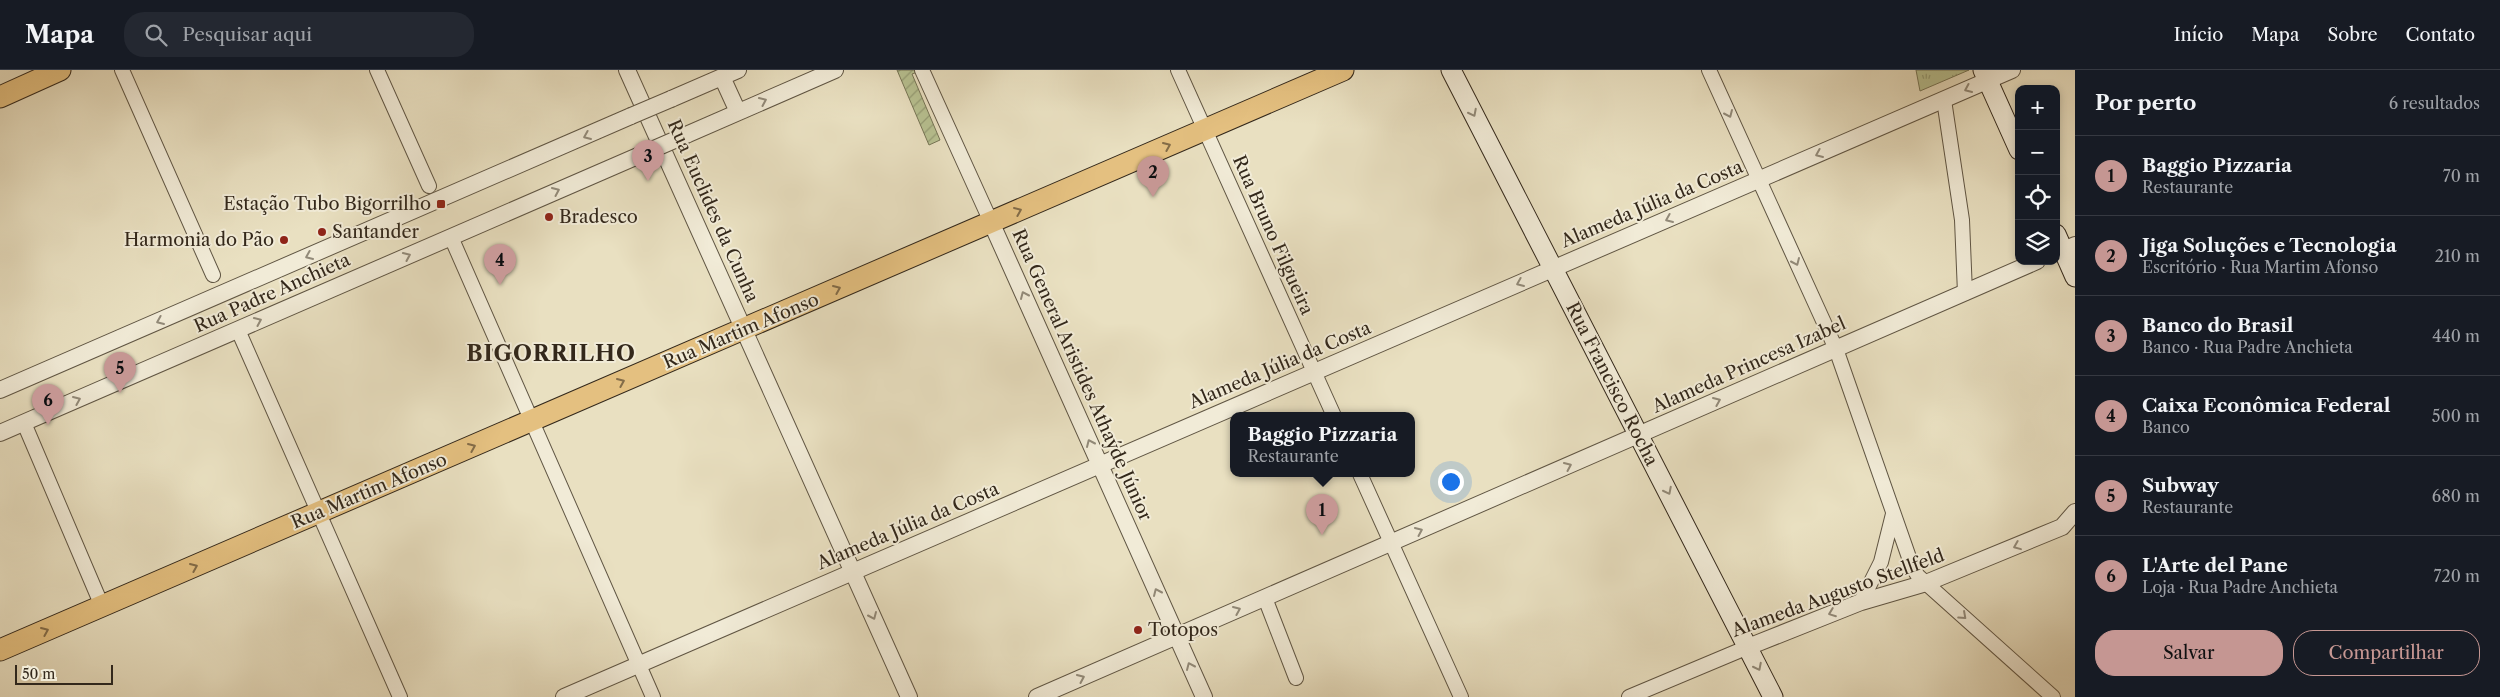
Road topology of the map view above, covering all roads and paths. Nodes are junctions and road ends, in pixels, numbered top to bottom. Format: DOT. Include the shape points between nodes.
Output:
graph roads {
  1 [pos="60,70"];
  2 [pos="122,70"];
  3 [pos="377,70"];
  4 [pos="628,70"];
  5 [pos="738,70"];
  6 [pos="835,70"];
  7 [pos="922,70"];
  8 [pos="1178,70"];
  9 [pos="1343,70"];
  10 [pos="1451,70"];
  11 [pos="1709,70"];
  12 [pos="2012,70"];
  13 [pos="1986,75"];
  14 [pos="722,77"];
  15 [pos="0,96"];
  16 [pos="1944,100"];
  17 [pos="738,112"];
  18 [pos="1205,130"];
  19 [pos="2015,141"];
  20 [pos="1759,180"];
  21 [pos="429,186"];
  22 [pos="991,222"];
  23 [pos="451,237"];
  24 [pos="2063,246"];
  25 [pos="2028,265"];
  26 [pos="1553,269"];
  27 [pos="213,275"];
  28 [pos="2075,277"];
  29 [pos="1965,293"];
  30 [pos="238,330"];
  31 [pos="744,330"];
  32 [pos="1836,349"];
  33 [pos="1314,372"];
  34 [pos="0,390"];
  35 [pos="1332,412"];
  36 [pos="532,421"];
  37 [pos="24,423"];
  38 [pos="0,433"];
  39 [pos="1638,435"];
  40 [pos="1100,465"];
  41 [pos="1361,477"];
  42 [pos="2075,512"];
  43 [pos="319,513"];
  44 [pos="1893,514"];
  45 [pos="2068,528"];
  46 [pos="1391,542"];
  47 [pos="853,572"];
  48 [pos="1926,583"];
  49 [pos="1265,598"];
  50 [pos="1861,602"];
  51 [pos="102,606"];
  52 [pos="1177,636"];
  53 [pos="1748,647"];
  54 [pos="0,650"];
  55 [pos="639,664"];
  56 [pos="1296,678"];
  57 [pos="400,697"];
  58 [pos="564,697"];
  59 [pos="653,697"];
  60 [pos="909,697"];
  61 [pos="1036,697"];
  62 [pos="1204,697"];
  63 [pos="1461,697"];
  64 [pos="1629,697"];
  65 [pos="1773,697"];
  66 [pos="2053,697"];
  1 -- 15 [label="main road"];
  2 -- 27 [label="street"];
  3 -- 21 [label="street"];
  4 -- 31 [label="street, Rua Euclides da Cunha"];
  5 -- 14 [label="street, Rua Padre Anchieta"];
  17 -- 6 [label="street, Rua Padre Anchieta, one-way"];
  7 -- 22 [label="street, Rua General Aristides Athaýde Júnior"];
  8 -- 18 [label="street, Rua Bruno Filgueira"];
  9 -- 18 [label="main road, Rua Martim Afonso"];
  10 -- 26 [label="main road, Rua Francisco Rocha, one-way"];
  11 -- 20 [label="street, one-way"];
  12 -- 13 [label="street, Alameda Júlia da Costa"];
  13 -- 16 [label="street, Alameda Júlia da Costa, one-way"];
  13 -- 19 [label="main road"];
  14 -- 17 [label="street"];
  14 -- 34 [label="street, Rua Padre Anchieta, one-way, bridge"];
  16 -- 20 [label="street, Alameda Júlia da Costa, one-way"];
  16 -- 29 [label="street" via="1961,210"];
  23 -- 17 [label="street, Rua Padre Anchieta, one-way, bridge"];
  22 -- 18 [label="main road, Rua Martim Afonso, one-way"];
  18 -- 33 [label="street, Rua Bruno Filgueira"];
  20 -- 26 [label="street, Alameda Júlia da Costa, one-way"];
  20 -- 32 [label="street, one-way"];
  31 -- 22 [label="main road, Rua Martim Afonso, one-way"];
  40 -- 22 [label="street, Rua General Aristides Athaýde Júnior, one-way"];
  30 -- 23 [label="street, Rua Padre Anchieta, one-way"];
  23 -- 36 [label="street"];
  24 -- 28 [label="main road"];
  25 -- 29 [label="street, Alameda Princesa Izabel"];
  26 -- 33 [label="street, Alameda Júlia da Costa, one-way"];
  26 -- 39 [label="main road, Rua Francisco Rocha"];
  29 -- 32 [label="street, Alameda Princesa Izabel"];
  37 -- 30 [label="street, Rua Padre Anchieta, one-way"];
  30 -- 43 [label="street"];
  36 -- 31 [label="main road, Rua Martim Afonso, one-way"];
  31 -- 47 [label="street, Rua Euclides da Cunha"];
  39 -- 32 [label="street, Alameda Princesa Izabel, one-way"];
  32 -- 44 [label="street"];
  33 -- 35 [label="street, Rua Bruno Filgueira"];
  33 -- 40 [label="street, Alameda Júlia da Costa"];
  43 -- 36 [label="main road, Rua Martim Afonso, one-way"];
  36 -- 55 [label="street"];
  37 -- 38 [label="street, Rua Padre Anchieta"];
  37 -- 51 [label="street"];
  46 -- 39 [label="street, Alameda Princesa Izabel, one-way"];
  39 -- 53 [label="main road, Rua Francisco Rocha, one-way"];
  40 -- 47 [label="street, Alameda Júlia da Costa"];
  52 -- 40 [label="street, Rua General Aristides Athaýde Júnior, one-way"];
  41 -- 46 [label="street"];
  42 -- 45 [label="street"];
  51 -- 43 [label="main road, Rua Martim Afonso, one-way"];
  43 -- 57 [label="street"];
  44 -- 48 [label="street" via="1912,566"];
  44 -- 50 [label="street" via="1881,562"];
  45 -- 48 [label="street, Alameda Augusto Stellfeld, one-way"];
  46 -- 49 [label="street, Alameda Princesa Izabel"];
  46 -- 63 [label="street"];
  47 -- 55 [label="street, Alameda Júlia da Costa"];
  47 -- 60 [label="street, Rua Euclides da Cunha, one-way"];
  48 -- 50 [label="street, Alameda Augusto Stellfeld"];
  48 -- 66 [label="street, one-way"];
  52 -- 49 [label="street, Alameda Princesa Izabel, one-way"];
  49 -- 56 [label="street"];
  50 -- 53 [label="street, Alameda Augusto Stellfeld, one-way"];
  54 -- 51 [label="main road, Rua Martim Afonso, one-way"];
  61 -- 52 [label="street, Alameda Princesa Izabel, one-way"];
  62 -- 52 [label="street, Rua General Aristides Athaýde Júnior, one-way"];
  53 -- 64 [label="street, Alameda Augusto Stellfeld"];
  53 -- 65 [label="main road, Rua Francisco Rocha, one-way"];
  55 -- 58 [label="street, Alameda Júlia da Costa"];
  55 -- 59 [label="street"];
}
